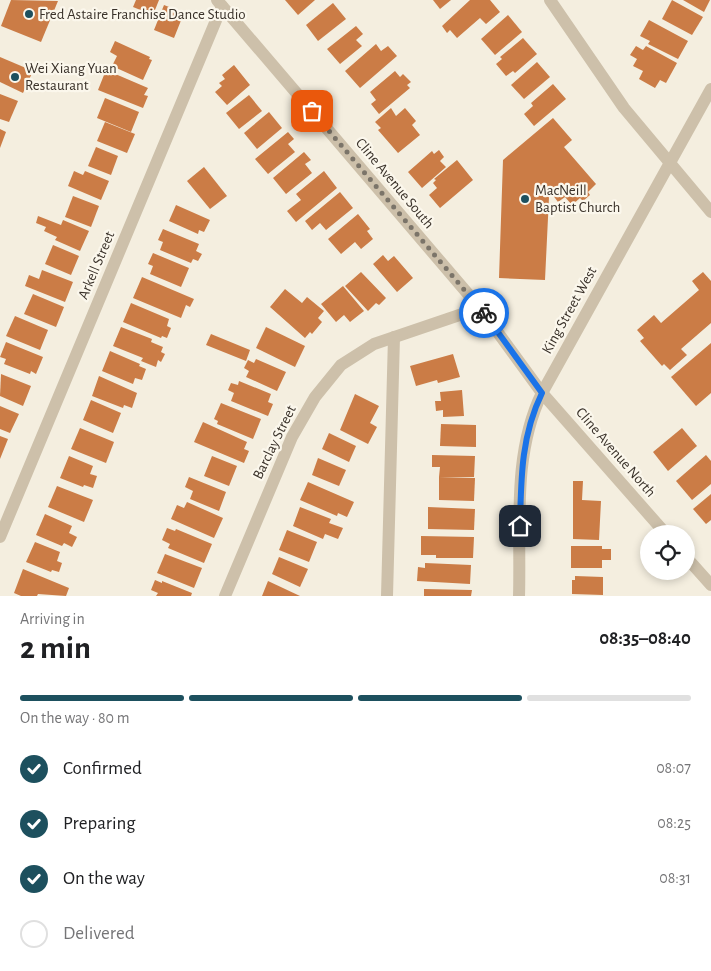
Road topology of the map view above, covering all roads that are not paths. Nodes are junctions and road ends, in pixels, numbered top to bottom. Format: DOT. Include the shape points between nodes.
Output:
graph roads {
  1 [pos="550,0"];
  2 [pos="220,3"];
  3 [pos="711,89"];
  4 [pos="670,162"];
  5 [pos="711,212"];
  6 [pos="480,308"];
  7 [pos="394,337"];
  8 [pos="542,393"];
  9 [pos="658,525"];
  10 [pos="0,538"];
  11 [pos="695,566"];
  12 [pos="711,585"];
  13 [pos="225,596"];
  14 [pos="387,596"];
  15 [pos="519,596"];
  1 -- 4 [label="street" via="624,108"];
  2 -- 6 [label="street, Cline Avenue South"];
  2 -- 10 [label="street, Arkell Street"];
  3 -- 4 [label="street, King Street West"];
  4 -- 5 [label="street"];
  4 -- 8 [label="street, King Street West"];
  6 -- 7 [label="street, Barclay Street"];
  6 -- 8 [label="street, Cline Avenue South"];
  7 -- 13 [label="street, Barclay Street" via="374,344 341,365 315,397 292,437"];
  7 -- 14 [label="street"];
  8 -- 9 [label="street, Cline Avenue North"];
  8 -- 15 [label="street, King Street West" via="528,427 522,460"];
  11 -- 12 [label="street"];
}
